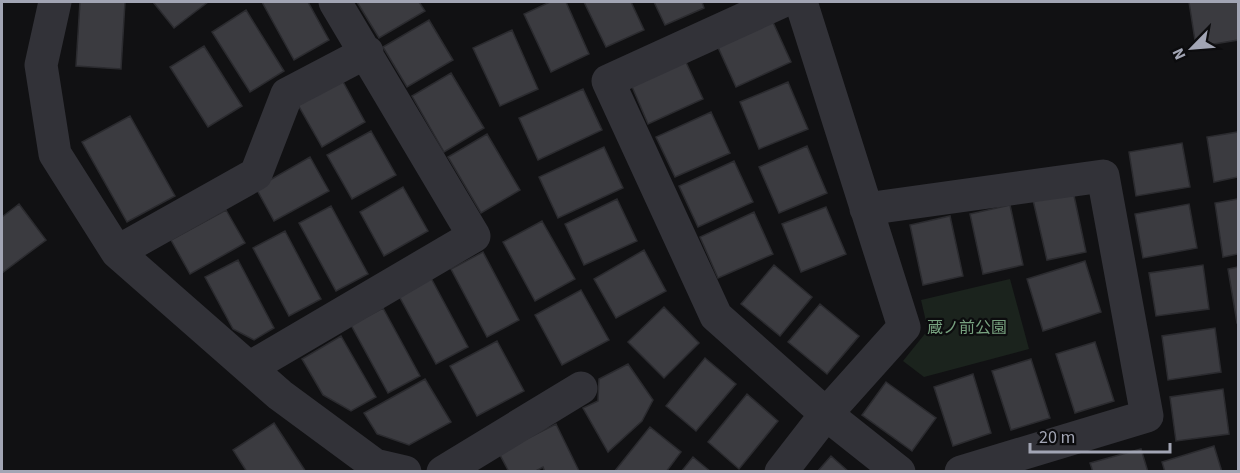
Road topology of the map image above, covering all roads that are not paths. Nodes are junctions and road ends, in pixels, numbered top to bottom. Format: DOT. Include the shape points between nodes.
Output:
graph roads {
  1 [pos="56,2"];
  2 [pos="335,2"];
  3 [pos="781,2"];
  4 [pos="801,2"];
  5 [pos="366,52"];
  6 [pos="866,209"];
  7 [pos="117,252"];
  8 [pos="249,368"];
  9 [pos="581,388"];
  10 [pos="826,414"];
  11 [pos="386,469"];
  12 [pos="443,471"];
  13 [pos="781,471"];
  14 [pos="899,471"];
  15 [pos="961,471"];
  1 -- 7 [label="street" via="41,65 55,154"];
  2 -- 5 [label="street"];
  3 -- 10 [label="street" via="608,81 716,316"];
  4 -- 6 [label="street"];
  5 -- 7 [label="street" via="287,94 256,174"];
  5 -- 8 [label="street" via="474,236"];
  6 -- 10 [label="street" via="904,327"];
  6 -- 15 [label="street" via="1103,176 1147,416"];
  7 -- 8 [label="street"];
  8 -- 11 [label="street" via="280,395"];
  9 -- 12 [label="street"];
  10 -- 13 [label="street"];
  10 -- 14 [label="street"];
}
